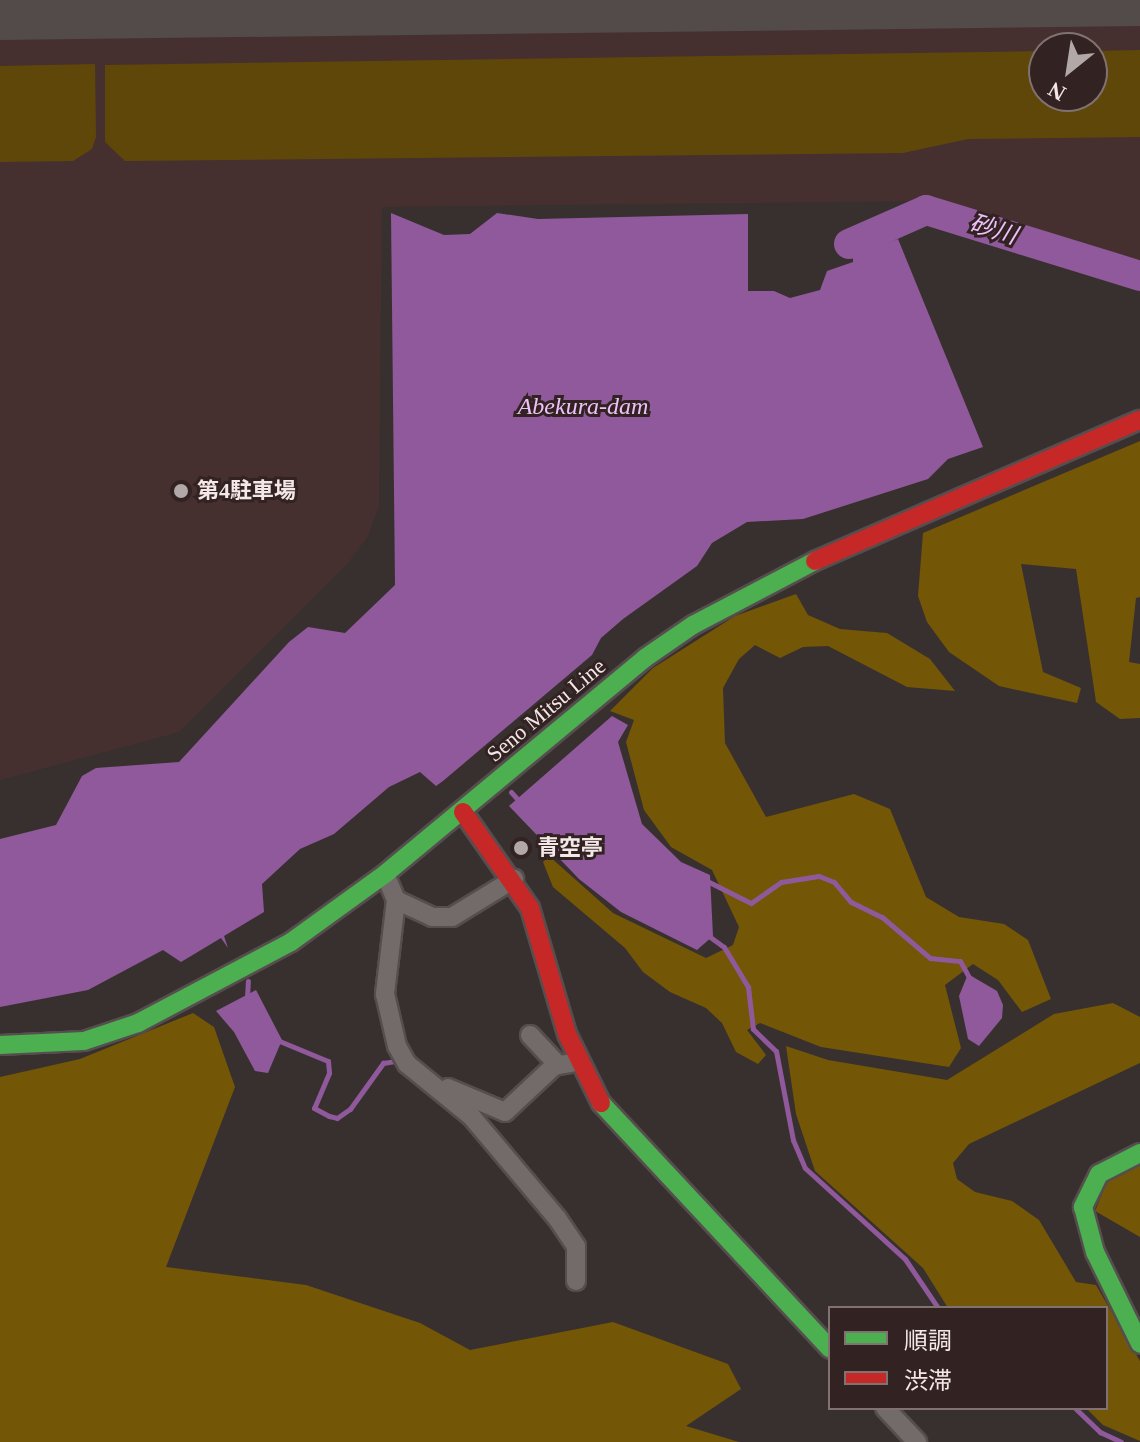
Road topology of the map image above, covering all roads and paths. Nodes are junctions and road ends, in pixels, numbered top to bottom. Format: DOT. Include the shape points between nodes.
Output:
graph roads {
  1 [pos="1140,420"];
  2 [pos="463,812"];
  3 [pos="385,874"];
  4 [pos="514,879"];
  5 [pos="396,900"];
  6 [pos="530,1035"];
  7 [pos="0,1045"];
  8 [pos="568,1064"];
  9 [pos="432,1082"];
  10 [pos="1140,1153"];
  11 [pos="576,1281"];
  12 [pos="1140,1344"];
  13 [pos="828,1347"];
  14 [pos="887,1410"];
  15 [pos="917,1442"];
  1 -- 2 [label="main road, Seno Mitsu Line" via="808,564 706,618 645,658"];
  2 -- 3 [label="main road, Seno Mitsu Line"];
  2 -- 4 [label="main road"];
  3 -- 5 [label="street"];
  3 -- 7 [label="main road, Seno Mitsu Line" via="291,942 138,1023 84,1041"];
  4 -- 5 [label="street" via="452,917 432,917"];
  4 -- 8 [label="main road" via="530,908"];
  5 -- 9 [label="street" via="385,994 402,1055"];
  6 -- 8 [label="street"];
  8 -- 9 [label="street" via="505,1112"];
  8 -- 13 [label="main road"];
  9 -- 11 [label="street" via="471,1116 557,1218 576,1246"];
  10 -- 12 [label="main road" via="1099,1174 1083,1207 1095,1252"];
  14 -- 15 [label="street"];
}
